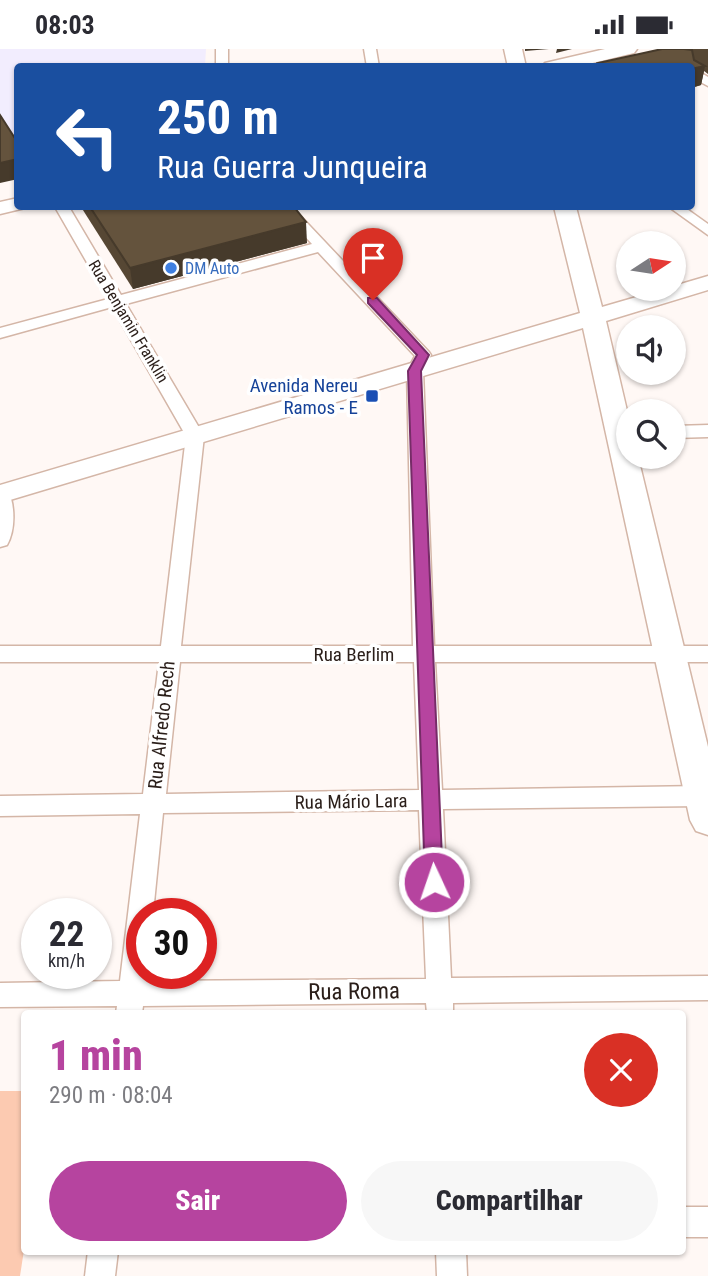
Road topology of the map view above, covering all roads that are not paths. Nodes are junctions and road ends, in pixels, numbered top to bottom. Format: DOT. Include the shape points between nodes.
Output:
graph roads {
  1 [pos="635,55"];
  2 [pos="579,63"];
  3 [pos="64,210"];
  4 [pos="288,210"];
  5 [pos="566,210"];
  6 [pos="680,210"];
  7 [pos="708,231"];
  8 [pos="322,246"];
  9 [pos="708,271"];
  10 [pos="686,277"];
  11 [pos="708,283"];
  12 [pos="116,301"];
  13 [pos="617,301"];
  14 [pos="592,311"];
  15 [pos="0,333"];
  16 [pos="419,363"];
  17 [pos="616,405"];
  18 [pos="192,430"];
  19 [pos="708,431"];
  20 [pos="686,432"];
  21 [pos="630,469"];
  22 [pos="0,480"];
  23 [pos="0,493"];
  24 [pos="0,540"];
  25 [pos="0,653"];
  26 [pos="168,653"];
  27 [pos="424,654"];
  28 [pos="669,654"];
  29 [pos="708,654"];
  30 [pos="430,800"];
  31 [pos="152,804"];
  32 [pos="0,806"];
  33 [pos="705,808"];
  34 [pos="708,988"];
  35 [pos="0,995"];
  36 [pos="439,1002"];
  37 [pos="130,1003"];
  38 [pos="686,1222"];
  39 [pos="708,1222"];
  40 [pos="103,1255"];
  41 [pos="451,1255"];
  42 [pos="100,1276"];
  43 [pos="452,1276"];
  1 -- 2 [label="street"];
  3 -- 12 [label="street, Rua Benjamin Franklin"];
  4 -- 8 [label="street"];
  5 -- 14 [label="street"];
  6 -- 7 [label="street"];
  8 -- 12 [label="street"];
  8 -- 16 [label="street"];
  9 -- 10 [label="street"];
  11 -- 14 [label="street"];
  12 -- 15 [label="street"];
  12 -- 18 [label="street, Rua Benjamin Franklin"];
  13 -- 14 [label="street"];
  14 -- 16 [label="street"];
  14 -- 17 [label="street"];
  16 -- 18 [label="street"];
  16 -- 27 [label="street"];
  18 -- 22 [label="street"];
  18 -- 23 [label="street"];
  18 -- 26 [label="street, Rua Alfredo Rech"];
  19 -- 20 [label="street"];
  21 -- 28 [label="street"];
  23 -- 24 [label="street" via="4,519"];
  25 -- 26 [label="street, Rua Berlim"];
  26 -- 27 [label="street, Rua Berlim"];
  26 -- 31 [label="street, Rua Alfredo Rech"];
  27 -- 28 [label="street, Rua Berlim"];
  27 -- 30 [label="street"];
  28 -- 29 [label="street, Rua Berlim"];
  28 -- 33 [label="street"];
  30 -- 31 [label="street, Rua Mário Lara"];
  30 -- 33 [label="street, Rua Mário Lara"];
  30 -- 36 [label="street"];
  31 -- 32 [label="street, Rua Mário Lara"];
  31 -- 37 [label="street, Rua Alfredo Rech"];
  34 -- 36 [label="street, Rua Roma"];
  35 -- 37 [label="street, Rua Roma"];
  36 -- 37 [label="street, Rua Roma"];
  38 -- 39 [label="street"];
  40 -- 42 [label="street"];
  41 -- 43 [label="street"];
}
